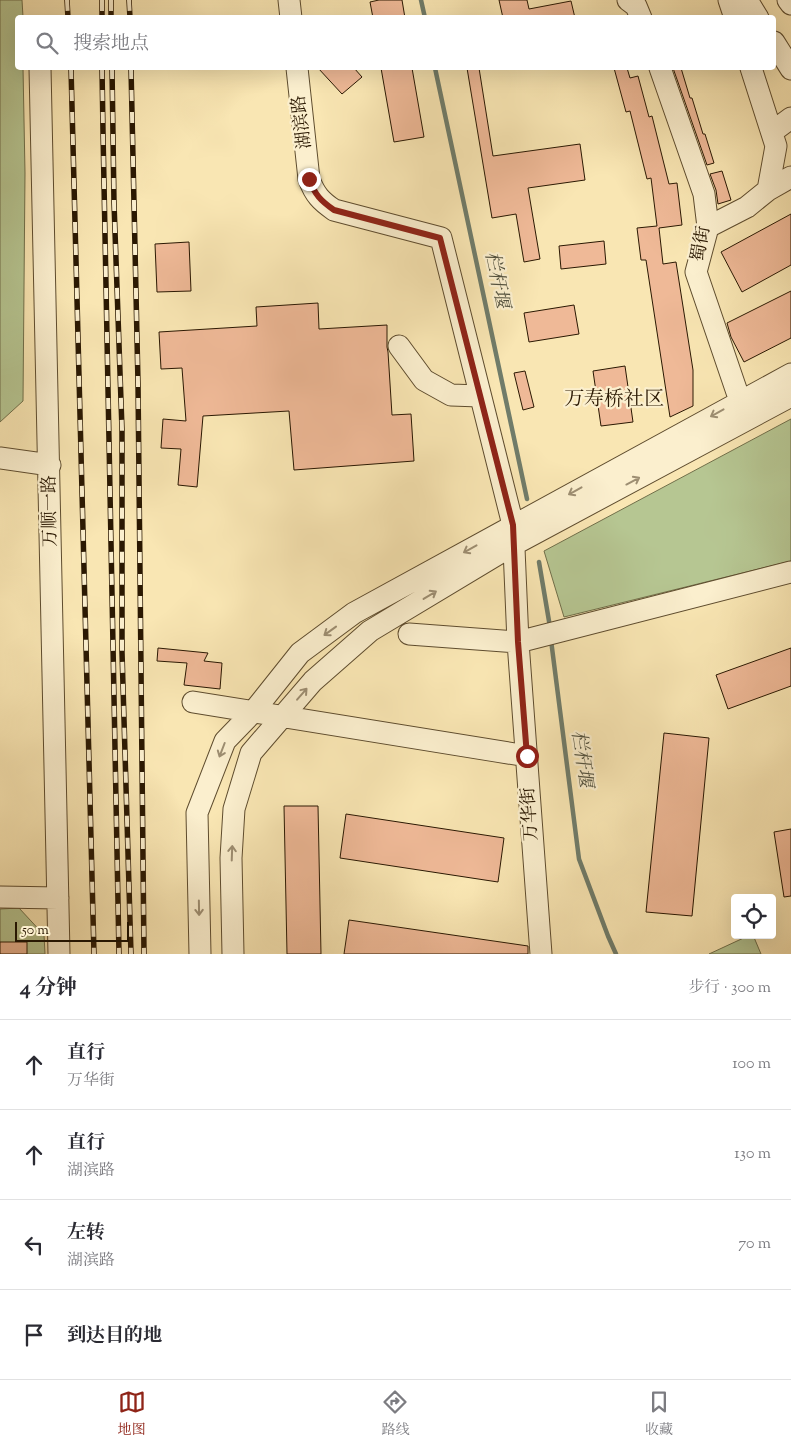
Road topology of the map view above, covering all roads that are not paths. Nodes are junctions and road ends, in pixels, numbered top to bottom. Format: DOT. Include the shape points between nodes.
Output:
graph roads {
  1 [pos="288,0"];
  2 [pos="628,0"];
  3 [pos="729,0"];
  4 [pos="747,0"];
  5 [pos="788,0"];
  6 [pos="791,4"];
  7 [pos="290,15"];
  8 [pos="640,15"];
  9 [pos="734,15"];
  10 [pos="756,15"];
  11 [pos="776,45"];
  12 [pos="791,69"];
  13 [pos="40,70"];
  14 [pos="297,70"];
  15 [pos="661,70"];
  16 [pos="752,70"];
  17 [pos="791,118"];
  18 [pos="772,132"];
  19 [pos="791,177"];
  20 [pos="768,190"];
  21 [pos="708,227"];
  22 [pos="399,346"];
  23 [pos="791,374"];
  24 [pos="480,396"];
  25 [pos="791,396"];
  26 [pos="744,410"];
  27 [pos="0,458"];
  28 [pos="50,465"];
  29 [pos="513,535"];
  30 [pos="791,572"];
  31 [pos="409,634"];
  32 [pos="518,642"];
  33 [pos="193,702"];
  34 [pos="253,712"];
  35 [pos="282,717"];
  36 [pos="527,756"];
  37 [pos="0,897"];
  38 [pos="58,898"];
  39 [pos="59,954"];
  40 [pos="200,954"];
  41 [pos="233,954"];
  42 [pos="541,954"];
  1 -- 7 [label="street"];
  2 -- 8 [label="street" via="636,6"];
  3 -- 9 [label="street"];
  4 -- 10 [label="street"];
  5 -- 6 [label="street"];
  11 -- 12 [label="street"];
  13 -- 28 [label="street, 万顺一路"];
  14 -- 24 [label="street, 湖滨路" via="309,179 314,192 334,210 440,238"];
  15 -- 21 [label="street, 蜀街" via="704,194"];
  16 -- 18 [label="street"];
  17 -- 18 [label="street"];
  18 -- 20 [label="street" via="776,146"];
  19 -- 20 [label="street"];
  20 -- 21 [label="street" via="747,207"];
  21 -- 26 [label="street, 蜀街" via="696,272"];
  22 -- 24 [label="street" via="424,380 451,394"];
  23 -- 26 [label="street"];
  24 -- 29 [label="street, 湖滨路"];
  25 -- 26 [label="street"];
  26 -- 29 [label="street"];
  27 -- 28 [label="street"];
  28 -- 38 [label="street, 万顺一路"];
  29 -- 32 [label="street, 万华街"];
  29 -- 34 [label="street, one-way" via="354,613 300,653"];
  35 -- 29 [label="street, one-way" via="313,681 370,631"];
  30 -- 32 [label="street"];
  31 -- 32 [label="street"];
  32 -- 36 [label="street, 万华街"];
  33 -- 34 [label="street"];
  34 -- 35 [label="street"];
  34 -- 40 [label="street, one-way" via="225,741 197,813"];
  35 -- 36 [label="street"];
  41 -- 35 [label="street, one-way" via="231,858 234,809 252,753"];
  36 -- 42 [label="street, 万华街"];
  37 -- 38 [label="street"];
  38 -- 39 [label="street, 万顺一路"];
}
